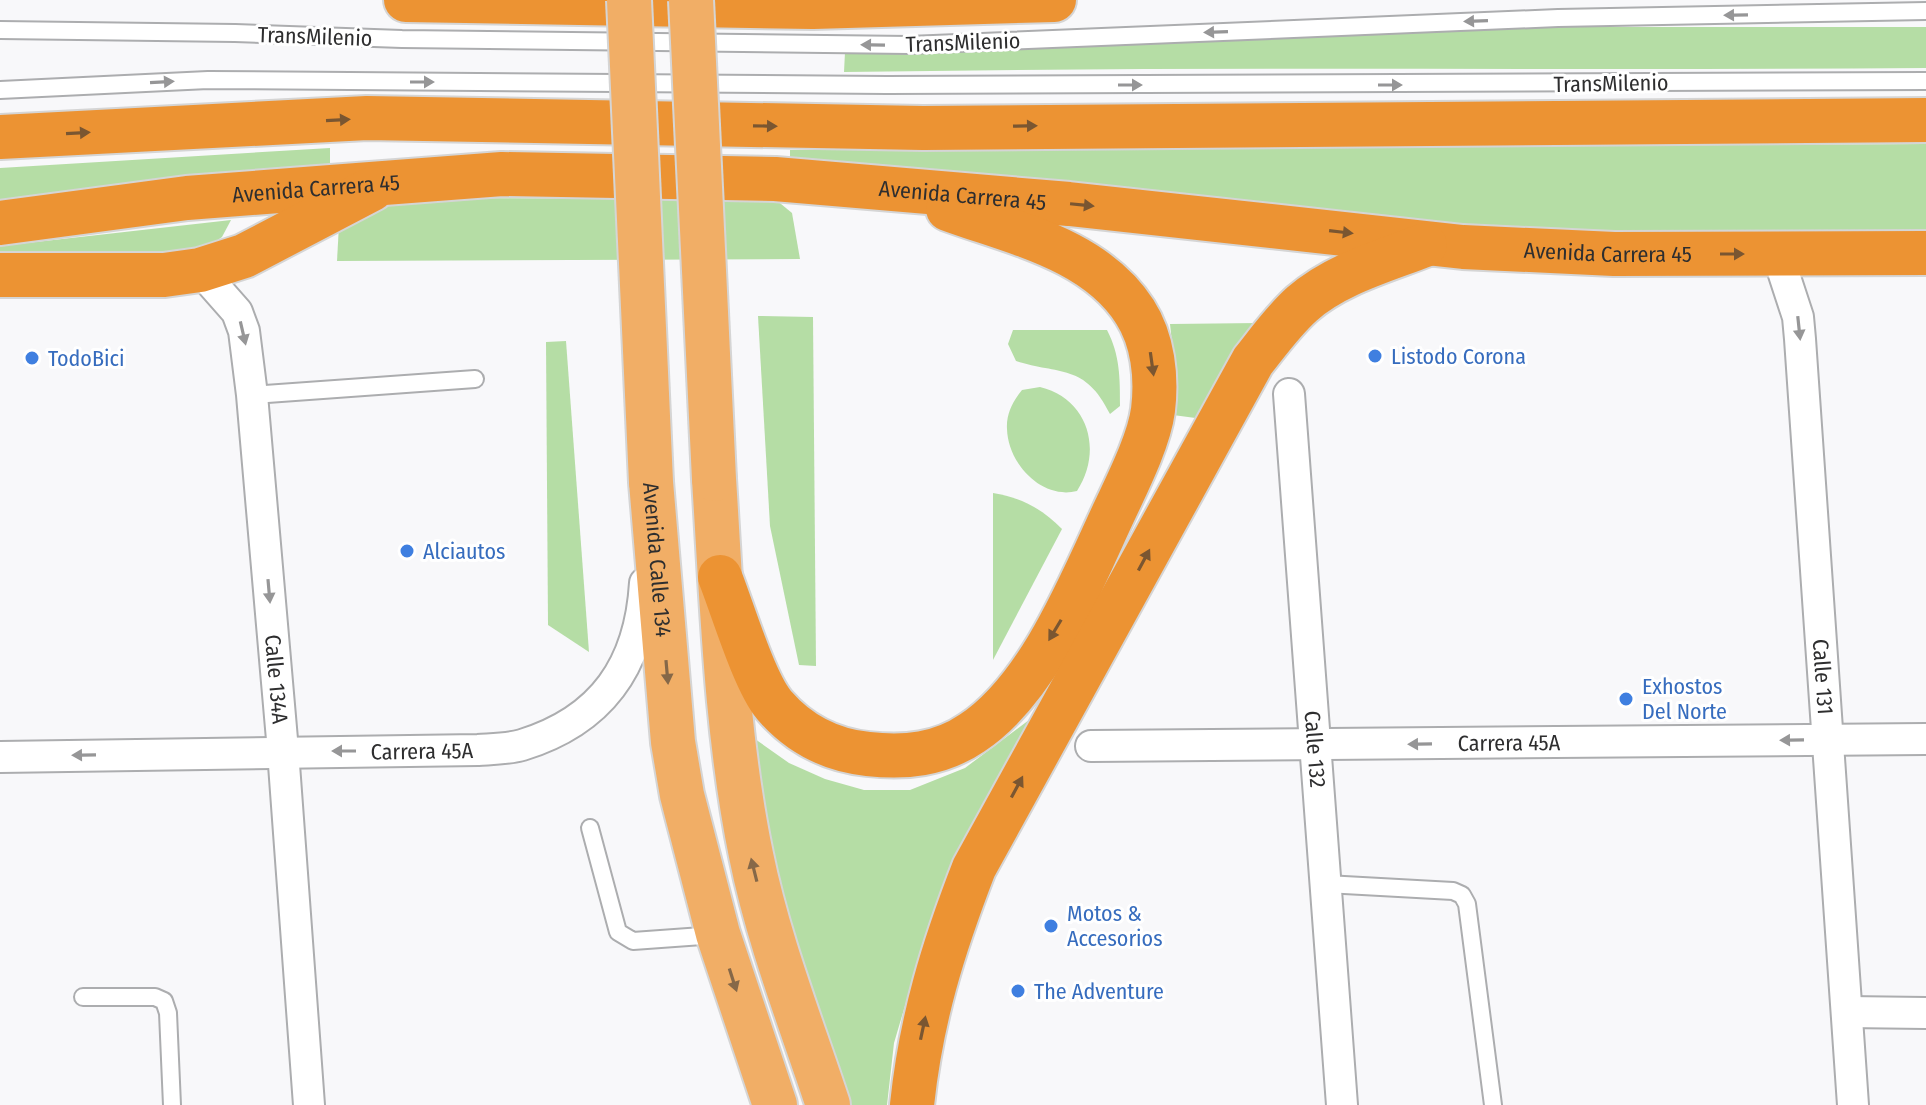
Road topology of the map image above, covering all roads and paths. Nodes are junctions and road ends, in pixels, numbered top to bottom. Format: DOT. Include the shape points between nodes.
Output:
graph roads {
  1 [pos="406,0"];
  2 [pos="629,0"];
  3 [pos="691,0"];
  4 [pos="1054,0"];
  5 [pos="1926,11"];
  6 [pos="0,30"];
  7 [pos="1926,81"];
  8 [pos="0,90"];
  9 [pos="1926,120"];
  10 [pos="0,137"];
  11 [pos="389,181"];
  12 [pos="893,189"];
  13 [pos="0,223"];
  14 [pos="1431,243"];
  15 [pos="1777,253"];
  16 [pos="1926,253"];
  17 [pos="200,270"];
  18 [pos="0,275"];
  19 [pos="475,379"];
  20 [pos="1289,394"];
  21 [pos="252,395"];
  22 [pos="651,482"];
  23 [pos="720,577"];
  24 [pos="1926,739"];
  25 [pos="1827,740"];
  26 [pos="1316,745"];
  27 [pos="1091,746"];
  28 [pos="283,751"];
  29 [pos="0,757"];
  30 [pos="590,828"];
  31 [pos="1326,884"];
  32 [pos="718,934"];
  33 [pos="83,997"];
  34 [pos="1847,1012"];
  35 [pos="1926,1013"];
  36 [pos="172,1105"];
  37 [pos="309,1105"];
  38 [pos="775,1105"];
  39 [pos="828,1105"];
  40 [pos="912,1105"];
  41 [pos="1342,1105"];
  42 [pos="1493,1105"];
  43 [pos="1853,1105"];
  1 -- 4 [label="highway" via="813,7"];
  2 -- 22 [label="main road, Avenida Calle 134, bridge"];
  3 -- 23 [label="main road, bridge"];
  5 -- 6 [label="lane, TransMilenio, one-way" via="1558,18 909,45"];
  8 -- 7 [label="lane, TransMilenio, one-way" via="208,80 887,85"];
  10 -- 9 [label="highway, one-way" via="367,118 923,128"];
  11 -- 12 [label="highway, Avenida Carrera 45" via="502,174 775,179"];
  11 -- 13 [label="highway, Avenida Carrera 45" via="187,198"];
  11 -- 17 [label="highway" via="244,256"];
  12 -- 14 [label="highway, Avenida Carrera 45, one-way"];
  12 -- 23 [label="highway, one-way" via="1073,255 1121,294 1149,340 1155,384 1153,414 1131,475 1073,599 1027,678 972,733 923,755 857,753 796,728 772,702"];
  14 -- 15 [label="highway, Avenida Carrera 45, one-way" via="1614,254"];
  40 -- 14 [label="highway, one-way" via="921,1032 974,868 1253,361 1282,324 1319,292"];
  15 -- 16 [label="highway, Avenida Carrera 45"];
  15 -- 25 [label="street, Calle 131, one-way" via="1798,317"];
  17 -- 18 [label="highway" via="164,275"];
  17 -- 21 [label="street, Calle 134A, one-way" via="237,312"];
  19 -- 21 [label="lane"];
  20 -- 26 [label="street, Calle 132"];
  21 -- 28 [label="street, Calle 134A, one-way"];
  22 -- 28 [label="street, Carrera 45A, one-way" via="643,614 635,647 618,678 588,710 559,731 519,746"];
  22 -- 32 [label="main road, Avenida Calle 134, one-way" via="673,742"];
  39 -- 23 [label="main road, one-way" via="751,859 739,788"];
  24 -- 25 [label="street, Carrera 45A"];
  25 -- 26 [label="street, Carrera 45A, one-way"];
  25 -- 34 [label="street, Calle 131"];
  26 -- 27 [label="street, Carrera 45A"];
  26 -- 31 [label="street, Calle 132"];
  28 -- 29 [label="street, Carrera 45A, one-way"];
  28 -- 37 [label="street, Calle 134A"];
  30 -- 32 [label="lane" via="618,932 633,941"];
  31 -- 41 [label="street, Calle 132"];
  31 -- 42 [label="lane" via="1462,895"];
  32 -- 38 [label="main road, Avenida Calle 134, one-way"];
  33 -- 36 [label="lane" via="164,1001"];
  34 -- 35 [label="street"];
  34 -- 43 [label="street, Calle 131"];
}
